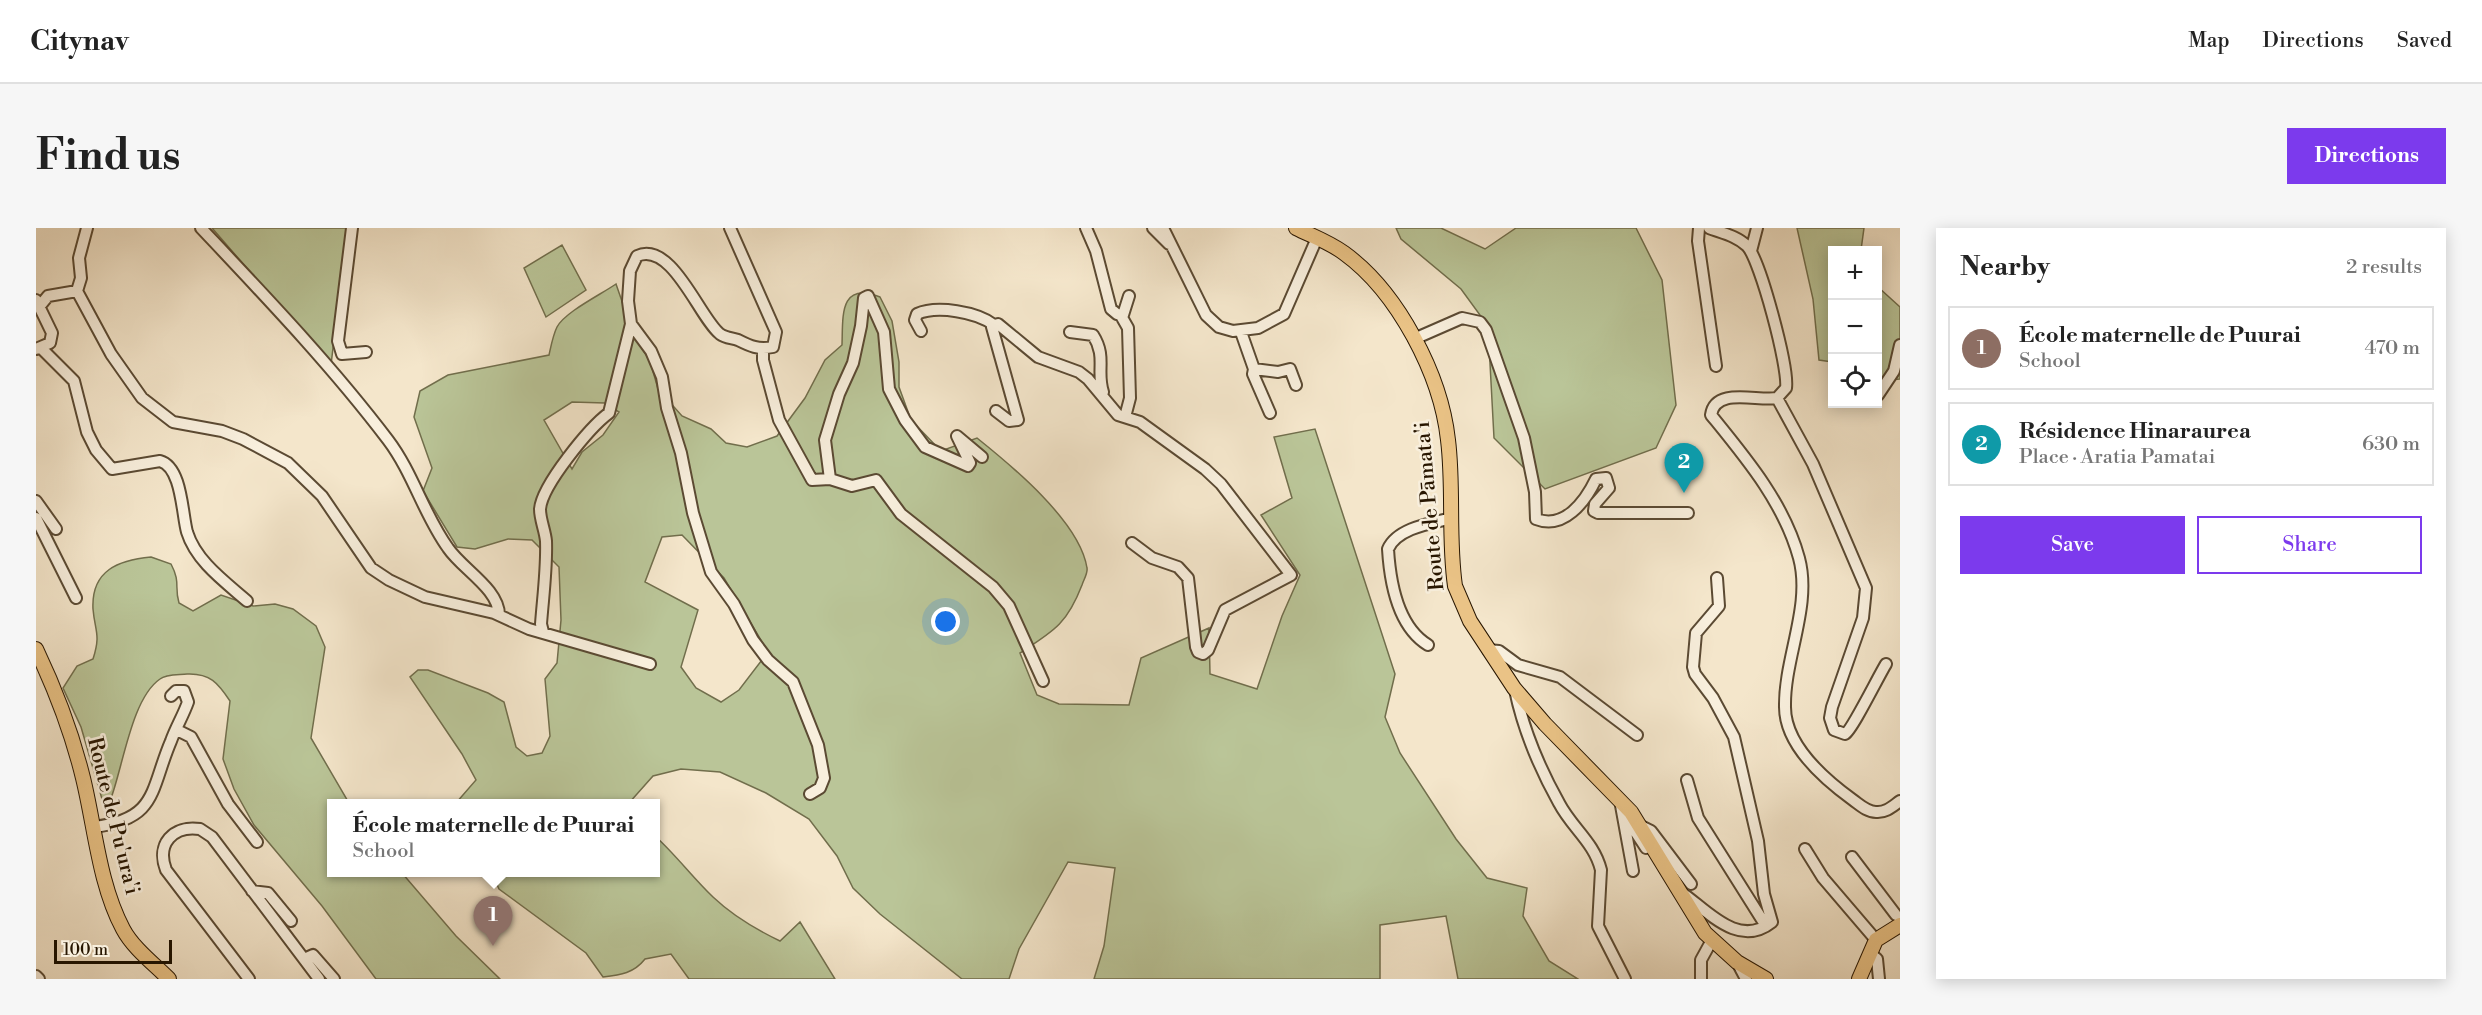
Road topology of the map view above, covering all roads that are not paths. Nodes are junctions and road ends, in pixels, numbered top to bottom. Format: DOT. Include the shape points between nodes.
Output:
graph roads {
  1 [pos="87,228"];
  2 [pos="201,228"];
  3 [pos="352,228"];
  4 [pos="730,228"];
  5 [pos="1086,228"];
  6 [pos="1153,228"];
  7 [pos="1163,228"];
  8 [pos="1296,228"];
  9 [pos="1699,228"];
  10 [pos="1710,228"];
  11 [pos="1757,228"];
  12 [pos="1317,238"];
  13 [pos="1172,246"];
  14 [pos="1751,251"];
  15 [pos="77,291"];
  16 [pos="1129,296"];
  17 [pos="38,304"];
  18 [pos="1120,314"];
  19 [pos="632,324"];
  20 [pos="994,325"];
  21 [pos="921,331"];
  22 [pos="1070,332"];
  23 [pos="1240,332"];
  24 [pos="1414,339"];
  25 [pos="1900,345"];
  26 [pos="38,349"];
  27 [pos="763,349"];
  28 [pos="366,351"];
  29 [pos="1716,366"];
  30 [pos="1254,369"];
  31 [pos="1296,385"];
  32 [pos="1882,389"];
  33 [pos="1104,395"];
  34 [pos="1777,398"];
  35 [pos="996,411"];
  36 [pos="1270,413"];
  37 [pos="1125,417"];
  38 [pos="982,457"];
  39 [pos="830,478"];
  40 [pos="183,500"];
  41 [pos="36,501"];
  42 [pos="1688,513"];
  43 [pos="1452,518"];
  44 [pos="37,521"];
  45 [pos="180,526"];
  46 [pos="56,529"];
  47 [pos="1132,543"];
  48 [pos="1717,578"];
  49 [pos="76,598"];
  50 [pos="247,601"];
  51 [pos="499,615"];
  52 [pos="543,632"];
  53 [pos="1428,645"];
  54 [pos="36,649"];
  55 [pos="1488,650"];
  56 [pos="650,664"];
  57 [pos="1886,664"];
  58 [pos="1043,681"];
  59 [pos="1515,689"];
  60 [pos="171,696"];
  61 [pos="177,730"];
  62 [pos="1637,735"];
  63 [pos="1687,780"];
  64 [pos="810,794"];
  65 [pos="1900,801"];
  66 [pos="1620,802"];
  67 [pos="1641,826"];
  68 [pos="94,827"];
  69 [pos="257,842"];
  70 [pos="1646,849"];
  71 [pos="1805,849"];
  72 [pos="1852,857"];
  73 [pos="1633,871"];
  74 [pos="1691,884"];
  75 [pos="1676,888"];
  76 [pos="252,891"];
  77 [pos="291,921"];
  78 [pos="1897,921"];
  79 [pos="1766,926"];
  80 [pos="1712,940"];
  81 [pos="1876,940"];
  82 [pos="1870,953"];
  83 [pos="304,959"];
  84 [pos="1701,960"];
  85 [pos="1737,962"];
  86 [pos="170,979"];
  87 [pos="249,979"];
  88 [pos="319,979"];
  89 [pos="334,979"];
  90 [pos="1625,979"];
  91 [pos="1695,979"];
  92 [pos="1701,979"];
  93 [pos="1746,979"];
  94 [pos="1766,979"];
  95 [pos="1859,979"];
  96 [pos="1879,979"];
  1 -- 15 [label="street" via="79,258 81,278"];
  2 -- 51 [label="street" via="345,384 389,442 448,549 497,602"];
  3 -- 28 [label="street" via="338,341 342,354"];
  4 -- 27 [label="street" via="776,332 773,347"];
  5 -- 18 [label="street" via="1096,251 1108,302"];
  6 -- 13 [label="street"];
  7 -- 13 [label="street"];
  8 -- 12 [label="main road, Route de Pāmata'i"];
  9 -- 29 [label="street"];
  10 -- 14 [label="street" via="1741,241"];
  11 -- 14 [label="street"];
  12 -- 23 [label="street" via="1284,314 1270,324"];
  12 -- 24 [label="main road, Route de Pāmata'i" via="1346,254 1366,273 1394,306"];
  13 -- 23 [label="street" via="1206,315 1219,327"];
  14 -- 34 [label="street" via="1787,380"];
  15 -- 17 [label="street" via="48,296"];
  15 -- 51 [label="street" via="121,369 142,399 158,412 173,422 243,439 288,463 322,496 370,568 389,580 425,597"];
  16 -- 18 [label="street" via="1128,306"];
  17 -- 26 [label="street" via="52,333 50,343"];
  18 -- 37 [label="street" via="1128,328 1130,398"];
  19 -- 27 [label="street" via="628,301 630,272 637,256 646,254 675,270 718,333 748,347"];
  19 -- 52 [label="street" via="609,412 585,435 545,493 540,509 546,539"];
  19 -- 64 [label="street" via="651,351 662,377 693,513 711,572 753,640 793,682 818,745 824,778 820,788"];
  20 -- 21 [label="street" via="982,316 924,311 915,320"];
  20 -- 33 [label="street" via="1038,357 1078,372"];
  20 -- 35 [label="street" via="1018,420 1009,421"];
  22 -- 33 [label="street" via="1093,334 1097,341 1103,360 1100,385"];
  23 -- 30 [label="street"];
  24 -- 42 [label="street" via="1462,318 1480,322 1486,330 1524,438 1536,519 1554,522 1566,517 1601,477 1606,478 1609,488 1595,504 1594,511 1598,513"];
  24 -- 43 [label="main road, Route de Pāmata'i" via="1447,427"];
  25 -- 32 [label="street" via="1894,371"];
  26 -- 40 [label="street" via="74,381 87,432 106,464 112,469 164,462"];
  27 -- 39 [label="street" via="779,420 798,451 805,472 812,480"];
  30 -- 31 [label="street" via="1290,369"];
  30 -- 36 [label="street"];
  33 -- 37 [label="street" via="1112,410"];
  34 -- 57 [label="street" via="1809,454 1866,588 1863,618 1832,707 1834,730 1845,734 1852,729"];
  34 -- 65 [label="street" via="1727,398 1717,403 1711,415 1776,504 1799,558 1802,581 1786,718 1805,754 1840,791 1874,812 1885,812"];
  37 -- 47 [label="street" via="1140,422 1221,484 1291,575 1225,610 1203,654 1196,647 1188,578 1178,567 1152,558"];
  38 -- 39 [label="street" via="957,436 968,466 925,447 905,420 890,390 884,332 868,296 864,298 853,363 825,440"];
  39 -- 58 [label="street" via="852,486 876,480 901,514 993,587 1009,606"];
  40 -- 45 [label="street"];
  40 -- 50 [label="street" via="186,528 198,554"];
  41 -- 46 [label="street"];
  43 -- 53 [label="street" via="1408,531 1388,549 1392,585 1399,605 1412,632"];
  43 -- 55 [label="main road, Route de Pāmata'i" via="1457,592"];
  44 -- 49 [label="street"];
  48 -- 79 [label="street" via="1719,606 1696,633 1693,667 1734,737 1772,921"];
  51 -- 52 [label="street"];
  52 -- 56 [label="street"];
  54 -- 68 [label="main road, Route de Pu'ura'i" via="74,742"];
  55 -- 59 [label="main road, Route de Pāmata'i"];
  55 -- 62 [label="street" via="1499,651 1518,665 1560,677"];
  59 -- 66 [label="main road, Route de Pāmata'i"];
  59 -- 90 [label="street" via="1525,728 1560,805 1593,847 1599,862 1598,926"];
  60 -- 61 [label="street" via="179,690 187,695"];
  61 -- 68 [label="street" via="143,808 120,823"];
  61 -- 69 [label="street" via="191,737 228,804"];
  63 -- 79 [label="street" via="1698,818"];
  66 -- 67 [label="main road, Route de Pāmata'i"];
  66 -- 70 [label="street"];
  66 -- 73 [label="street"];
  67 -- 74 [label="street" via="1651,831"];
  67 -- 75 [label="main road, Route de Pāmata'i"];
  68 -- 86 [label="main road, Route de Pu'ura'i" via="105,883 123,930"];
  71 -- 81 [label="street" via="1823,878"];
  72 -- 78 [label="street"];
  75 -- 79 [label="street" via="1731,929 1752,931"];
  75 -- 80 [label="main road, Route de Pāmata'i"];
  76 -- 77 [label="street" via="268,893"];
  76 -- 83 [label="street"];
  76 -- 87 [label="street" via="206,832 186,828 167,839 162,856 166,870"];
  78 -- 81 [label="main road"];
  80 -- 84 [label="street"];
  80 -- 85 [label="main road, Route de Pāmata'i"];
  81 -- 82 [label="main road"];
  82 -- 95 [label="main road"];
  82 -- 96 [label="street" via="1877,959"];
  83 -- 88 [label="street"];
  83 -- 89 [label="street" via="313,955"];
  84 -- 91 [label="street"];
  84 -- 92 [label="street"];
  85 -- 93 [label="street"];
  85 -- 94 [label="main road, Route de Pāmata'i"];
}
